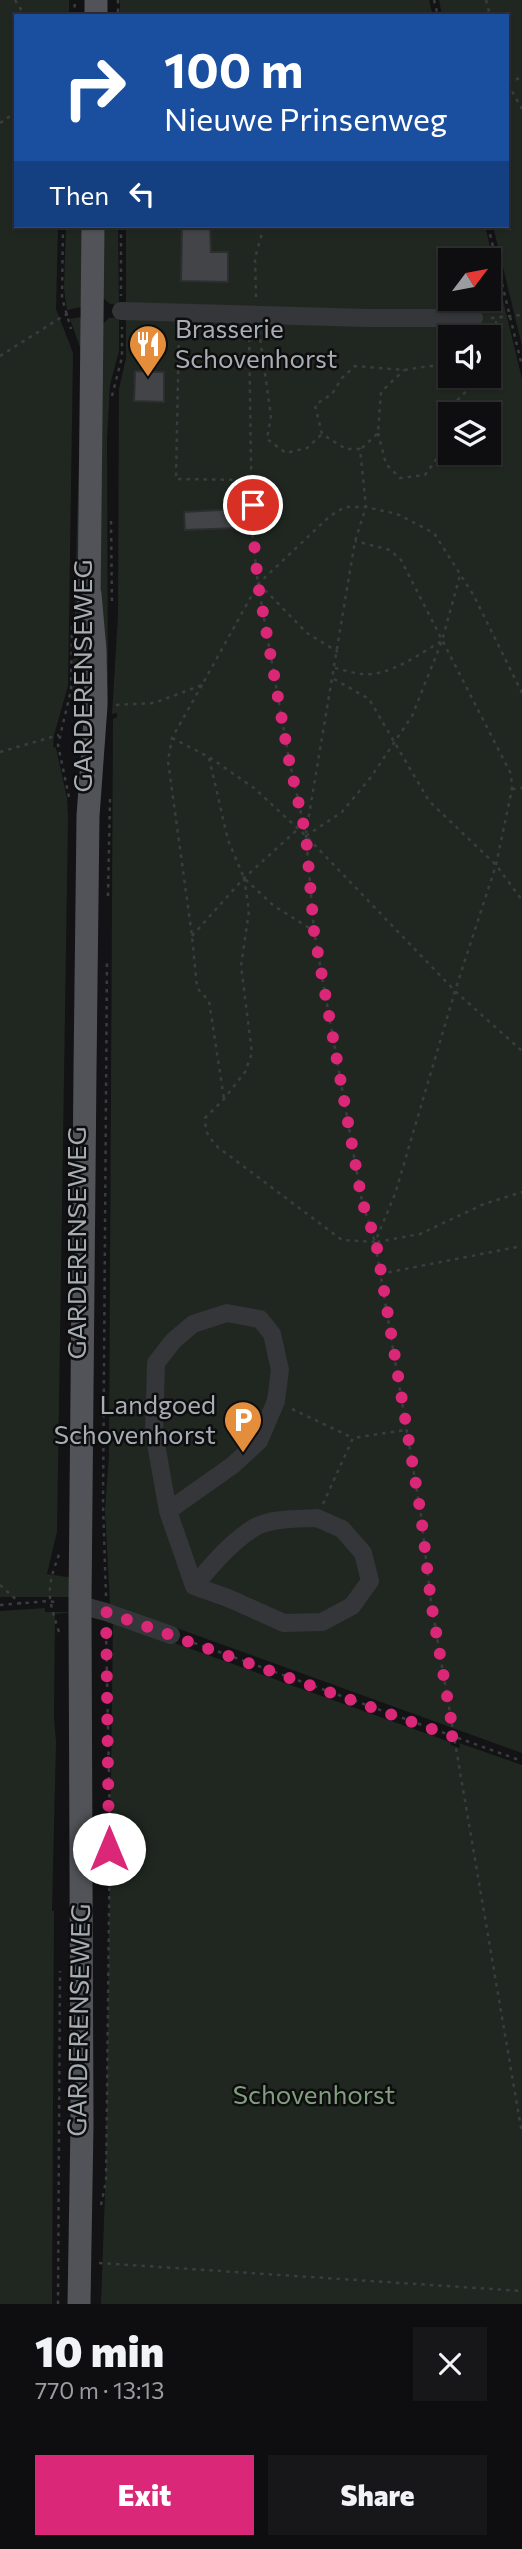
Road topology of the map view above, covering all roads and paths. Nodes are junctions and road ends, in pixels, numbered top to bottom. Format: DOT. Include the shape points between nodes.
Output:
graph roads {
  1 [pos="509,86"];
  2 [pos="522,109"];
  3 [pos="63,228"];
  4 [pos="93,228"];
  5 [pos="121,228"];
  6 [pos="263,228"];
  7 [pos="489,228"];
  8 [pos="121,311"];
  9 [pos="179,312"];
  10 [pos="253,313"];
  11 [pos="522,315"];
  12 [pos="511,317"];
  13 [pos="474,318"];
  14 [pos="498,318"];
  15 [pos="495,325"];
  16 [pos="0,356"];
  17 [pos="438,366"];
  18 [pos="522,366"];
  19 [pos="404,370"];
  20 [pos="469,388"];
  21 [pos="456,402"];
  22 [pos="111,404"];
  23 [pos="378,433"];
  24 [pos="322,434"];
  25 [pos="360,449"];
  26 [pos="438,457"];
  27 [pos="253,480"];
  28 [pos="366,507"];
  29 [pos="111,510"];
  30 [pos="355,541"];
  31 [pos="460,574"];
  32 [pos="258,584"];
  33 [pos="112,613"];
  34 [pos="442,641"];
  35 [pos="338,652"];
  36 [pos="335,668"];
  37 [pos="333,679"];
  38 [pos="202,685"];
  39 [pos="522,693"];
  40 [pos="118,705"];
  41 [pos="59,735"];
  42 [pos="172,738"];
  43 [pos="395,742"];
  44 [pos="0,752"];
  45 [pos="209,757"];
  46 [pos="522,788"];
  47 [pos="111,789"];
  48 [pos="512,789"];
  49 [pos="298,829"];
  50 [pos="306,836"];
  51 [pos="496,865"];
  52 [pos="244,878"];
  53 [pos="522,900"];
  54 [pos="108,905"];
  55 [pos="314,931"];
  56 [pos="192,936"];
  57 [pos="107,957"];
  58 [pos="455,991"];
  59 [pos="522,1051"];
  60 [pos="224,1099"];
  61 [pos="522,1192"];
  62 [pos="376,1242"];
  63 [pos="522,1246"];
  64 [pos="380,1274"];
  65 [pos="276,1401"];
  66 [pos="405,1430"];
  67 [pos="353,1438"];
  68 [pos="168,1511"];
  69 [pos="317,1518"];
  70 [pos="0,1585"];
  71 [pos="194,1586"];
  72 [pos="22,1604"];
  73 [pos="0,1605"];
  74 [pos="80,1605"];
  75 [pos="106,1612"];
  76 [pos="60,1634"];
  77 [pos="171,1635"];
  78 [pos="454,1737"];
  79 [pos="522,1761"];
  80 [pos="60,1971"];
  81 [pos="522,2134"];
  82 [pos="101,2205"];
  83 [pos="98,2252"];
  84 [pos="522,2291"];
  85 [pos="58,2304"];
  86 [pos="79,2304"];
  1 -- 2 [label="path"];
  3 -- 16 [label="path" via="65,315"];
  4 -- 74 [label="main road, GARDERENSEWEG" via="90,594 82,706 88,816"];
  5 -- 8 [label="path"];
  6 -- 10 [label="path" via="255,258"];
  7 -- 12 [label="path"];
  8 -- 9 [label="street"];
  8 -- 22 [label="path" via="122,357"];
  9 -- 10 [label="street"];
  9 -- 27 [label="path" via="176,479"];
  10 -- 13 [label="street"];
  10 -- 24 [label="path" via="271,416 267,439 286,453 307,448"];
  10 -- 27 [label="path"];
  11 -- 12 [label="path"];
  12 -- 14 [label="path"];
  12 -- 18 [label="path"];
  13 -- 14 [label="path"];
  14 -- 15 [label="path"];
  17 -- 19 [label="path"];
  19 -- 23 [label="path" via="382,392"];
  19 -- 24 [label="path" via="355,366 332,394 315,405"];
  20 -- 21 [label="path"];
  23 -- 25 [label="path"];
  23 -- 26 [label="path" via="386,464 400,478 425,475"];
  24 -- 25 [label="path" via="345,449"];
  25 -- 28 [label="path"];
  27 -- 32 [label="path"];
  28 -- 30 [label="path"];
  28 -- 31 [label="path" via="397,514 434,533"];
  28 -- 32 [label="path" via="345,508 330,516"];
  29 -- 33 [label="path, GARDERENSEWEG"];
  30 -- 34 [label="path" via="390,550 401,560"];
  30 -- 35 [label="path"];
  31 -- 34 [label="path"];
  31 -- 39 [label="path"];
  32 -- 35 [label="path" via="307,633"];
  32 -- 38 [label="path"];
  32 -- 50 [label="path"];
  34 -- 36 [label="path" via="375,674"];
  34 -- 43 [label="path" via="412,716"];
  34 -- 48 [label="path" via="510,774"];
  35 -- 36 [label="path"];
  36 -- 37 [label="path"];
  37 -- 43 [label="path" via="369,699"];
  37 -- 50 [label="path"];
  38 -- 40 [label="path" via="154,703"];
  38 -- 42 [label="path"];
  41 -- 44 [label="path"];
  42 -- 45 [label="path"];
  42 -- 56 [label="path" via="168,761"];
  43 -- 50 [label="path" via="342,812"];
  43 -- 51 [label="path" via="429,801"];
  45 -- 49 [label="path" via="254,788"];
  45 -- 52 [label="path" via="228,840"];
  46 -- 48 [label="path"];
  47 -- 54 [label="path, GARDERENSEWEG"];
  48 -- 51 [label="path"];
  49 -- 50 [label="path"];
  49 -- 52 [label="path"];
  50 -- 55 [label="path"];
  50 -- 58 [label="path"];
  51 -- 53 [label="path"];
  51 -- 58 [label="path"];
  52 -- 55 [label="path" via="274,906"];
  52 -- 56 [label="path"];
  52 -- 60 [label="path" via="248,911 241,966 252,1053 245,1072"];
  55 -- 62 [label="path" via="362,1201"];
  56 -- 60 [label="path" via="197,988 209,1001"];
  57 -- 75 [label="path, GARDERENSEWEG"];
  58 -- 59 [label="path"];
  58 -- 62 [label="path"];
  60 -- 62 [label="path" via="205,1118 206,1131 215,1145 342,1240"];
  61 -- 62 [label="path" via="420,1234"];
  62 -- 64 [label="path"];
  63 -- 64 [label="path"];
  64 -- 66 [label="path"];
  65 -- 67 [label="path"];
  65 -- 68 [label="street" via="259,1441"];
  65 -- 68 [label="street" via="280,1370 272,1334 260,1319 227,1312 193,1324 173,1341 156,1363 153,1433"];
  66 -- 67 [label="path"];
  66 -- 78 [label="path"];
  67 -- 69 [label="path"];
  68 -- 71 [label="street"];
  69 -- 71 [label="street" via="254,1527 218,1557"];
  69 -- 71 [label="street" via="342,1529 363,1552 370,1581 352,1606 321,1622 284,1623"];
  70 -- 72 [label="path"];
  72 -- 73 [label="path"];
  72 -- 76 [label="path" via="49,1601"];
  74 -- 75 [label="street"];
  74 -- 86 [label="main road, GARDERENSEWEG"];
  75 -- 77 [label="street"];
  75 -- 82 [label="path, GARDERENSEWEG" via="110,1822 106,2180"];
  77 -- 78 [label="path"];
  78 -- 79 [label="path"];
  78 -- 81 [label="path"];
  80 -- 85 [label="path, GARDERENSEWEG"];
  83 -- 84 [label="path" via="98,2263"];
}
